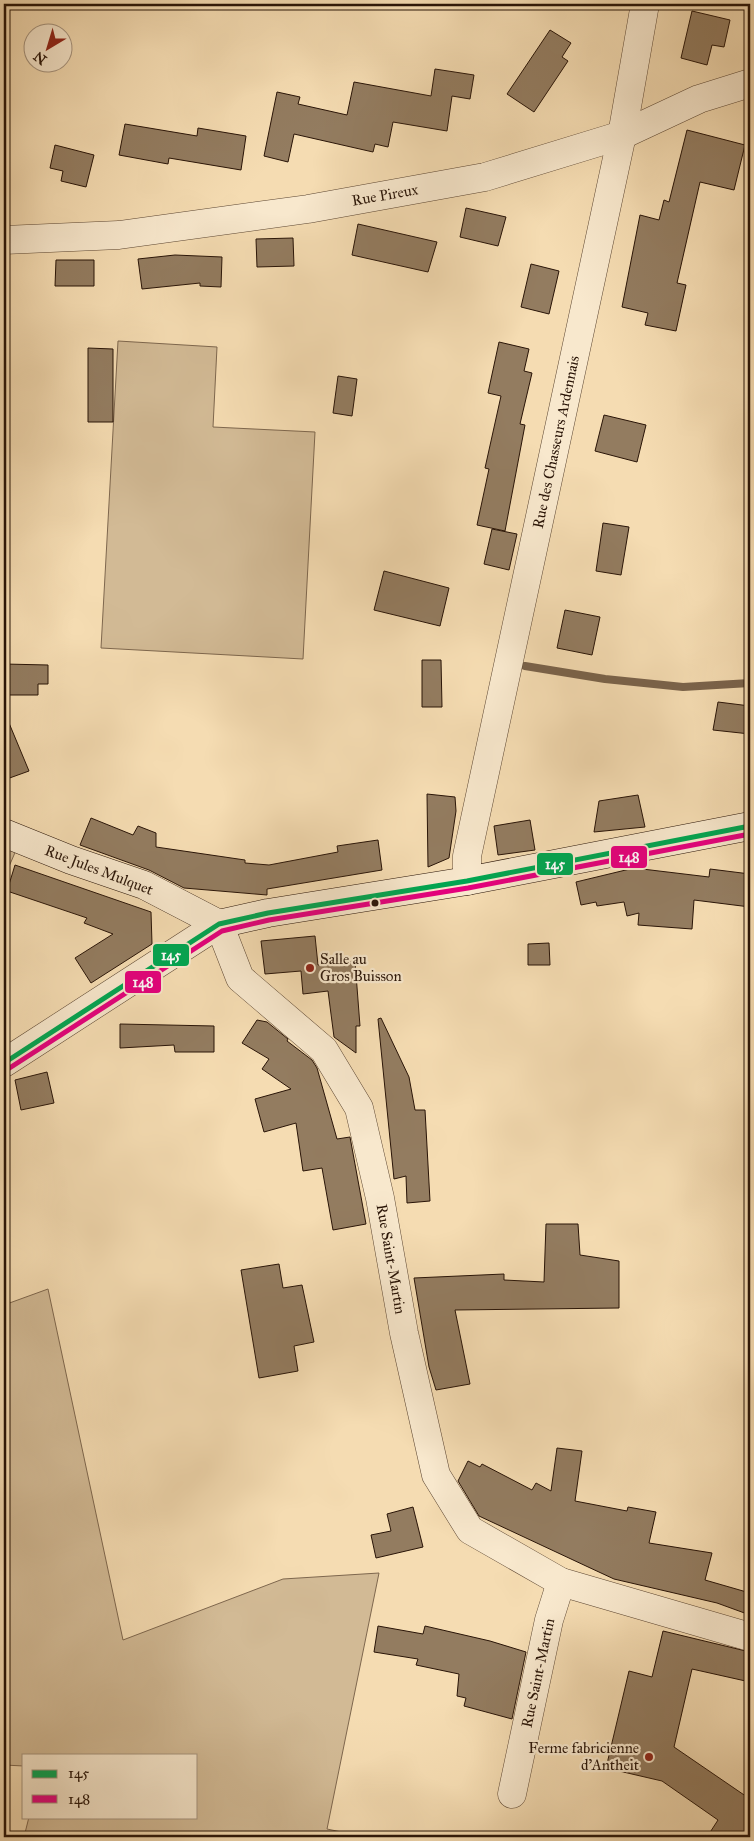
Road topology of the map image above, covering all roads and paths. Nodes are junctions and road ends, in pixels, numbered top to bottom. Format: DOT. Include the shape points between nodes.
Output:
graph roads {
  1 [pos="645,4"];
  2 [pos="750,84"];
  3 [pos="622,134"];
  4 [pos="4,240"];
  5 [pos="750,826"];
  6 [pos="4,833"];
  7 [pos="467,881"];
  8 [pos="219,924"];
  9 [pos="4,1063"];
  10 [pos="561,1582"];
  11 [pos="750,1637"];
  12 [pos="512,1794"];
  1 -- 3 [label="street, Rue des Chasseurs Ardennais"];
  2 -- 3 [label="street, Rue Pireux" via="699,99"];
  3 -- 4 [label="street, Rue Pireux" via="485,177 308,209 119,235"];
  3 -- 7 [label="street, Rue des Chasseurs Ardennais" via="467,856"];
  5 -- 7 [label="street"];
  6 -- 8 [label="street, Rue Jules Mulquet" via="144,885"];
  7 -- 8 [label="street"];
  8 -- 9 [label="street"];
  8 -- 10 [label="street, Rue Saint-Martin" via="240,978 324,1050 359,1108 436,1475 470,1530"];
  10 -- 11 [label="street, Rue Saint-Martin"];
  10 -- 12 [label="street, Rue Saint-Martin" via="549,1620"];
}
